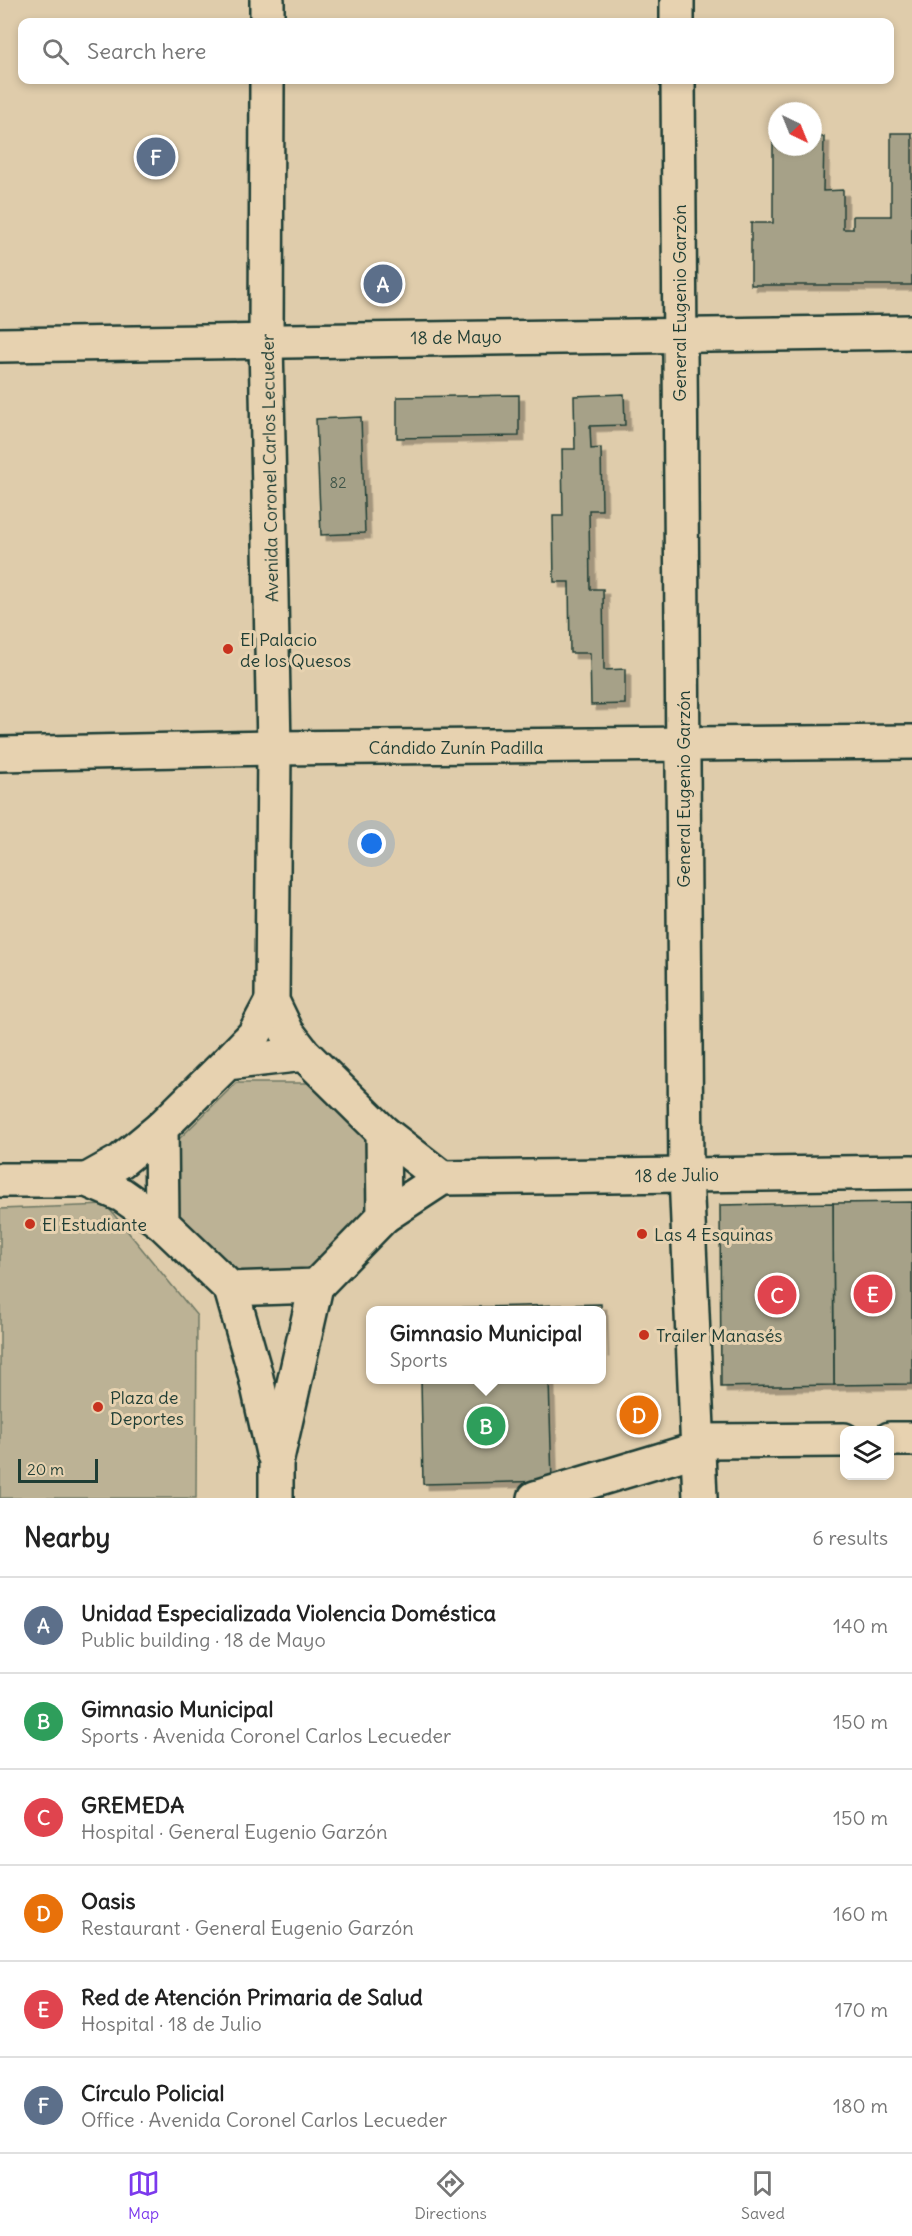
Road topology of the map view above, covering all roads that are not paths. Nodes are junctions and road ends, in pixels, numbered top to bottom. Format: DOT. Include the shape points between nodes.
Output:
graph roads {
  1 [pos="267,0"];
  2 [pos="677,0"];
  3 [pos="267,18"];
  4 [pos="677,18"];
  5 [pos="267,84"];
  6 [pos="678,84"];
  7 [pos="912,332"];
  8 [pos="680,334"];
  9 [pos="266,340"];
  10 [pos="0,345"];
  11 [pos="912,742"];
  12 [pos="683,745"];
  13 [pos="274,748"];
  14 [pos="0,754"];
  15 [pos="272,1001"];
  16 [pos="304,1054"];
  17 [pos="227,1063"];
  18 [pos="161,1128"];
  19 [pos="383,1132"];
  20 [pos="912,1172"];
  21 [pos="686,1175"];
  22 [pos="442,1178"];
  23 [pos="87,1179"];
  24 [pos="0,1180"];
  25 [pos="384,1215"];
  26 [pos="162,1223"];
  27 [pos="316,1286"];
  28 [pos="231,1289"];
  29 [pos="894,1439"];
  30 [pos="912,1439"];
  31 [pos="840,1440"];
  32 [pos="698,1445"];
  33 [pos="276,1463"];
  34 [pos="276,1498"];
  35 [pos="534,1498"];
  36 [pos="700,1498"];
  1 -- 3 [label="street"];
  2 -- 4 [label="street"];
  5 -- 9 [label="street, Avenida Coronel Carlos Lecueder"];
  6 -- 8 [label="street, General Eugenio Garzón"];
  7 -- 8 [label="street, 18 de Mayo"];
  8 -- 9 [label="street, 18 de Mayo"];
  8 -- 12 [label="street, General Eugenio Garzón"];
  9 -- 10 [label="street, 18 de Mayo"];
  9 -- 13 [label="street, Avenida Coronel Carlos Lecueder"];
  11 -- 12 [label="street, Cándido Zunín Padilla"];
  12 -- 13 [label="street, Cándido Zunín Padilla"];
  12 -- 21 [label="street, General Eugenio Garzón"];
  13 -- 14 [label="street, Cándido Zunín Padilla"];
  13 -- 15 [label="street, Avenida Coronel Carlos Lecueder"];
  15 -- 16 [label="street, Avenida Coronel Carlos Lecueder" via="287,1032"];
  15 -- 17 [label="street, Avenida Coronel Carlos Lecueder" via="254,1035"];
  16 -- 17 [label="street"];
  16 -- 19 [label="street, Avenida Coronel Carlos Lecueder"];
  17 -- 18 [label="street, Avenida Coronel Carlos Lecueder"];
  18 -- 23 [label="street" via="121,1161"];
  18 -- 26 [label="street"];
  19 -- 22 [label="street"];
  19 -- 25 [label="street"];
  20 -- 21 [label="street, 18 de Julio"];
  21 -- 22 [label="street, 18 de Julio"];
  21 -- 32 [label="street, General Eugenio Garzón"];
  22 -- 25 [label="street"];
  23 -- 24 [label="street"];
  23 -- 26 [label="street" via="122,1195"];
  25 -- 27 [label="street"];
  26 -- 28 [label="street"];
  27 -- 28 [label="street"];
  27 -- 33 [label="street"];
  28 -- 33 [label="street"];
  29 -- 30 [label="street"];
  31 -- 32 [label="street"];
  32 -- 35 [label="street"];
  32 -- 36 [label="street, General Eugenio Garzón"];
  33 -- 34 [label="street"];
}
